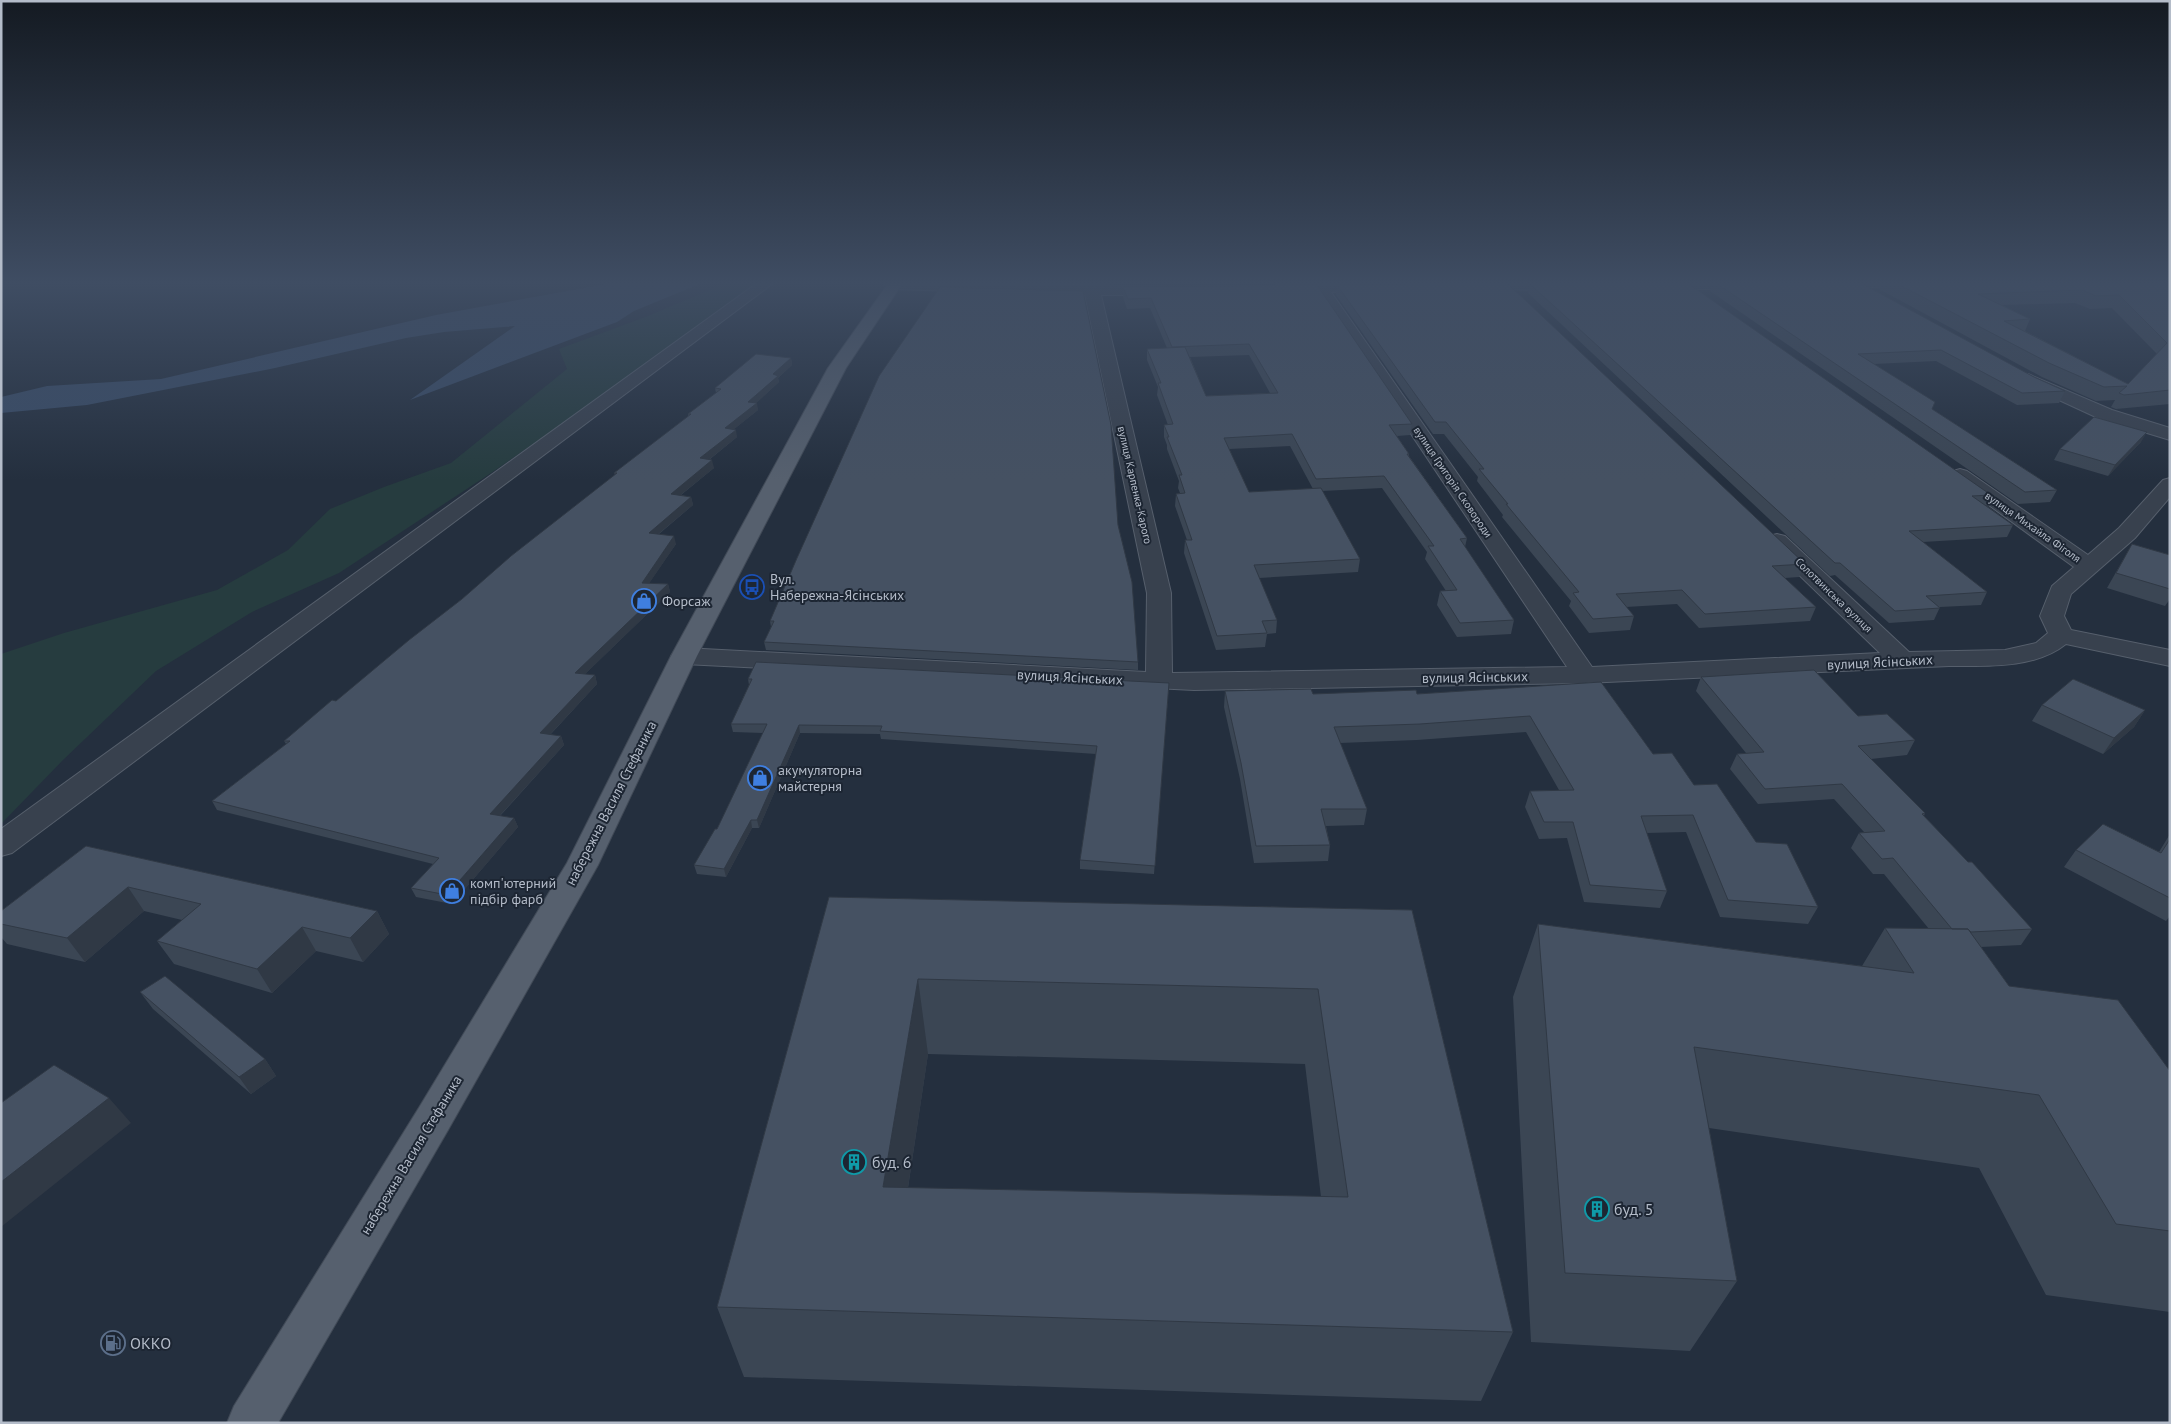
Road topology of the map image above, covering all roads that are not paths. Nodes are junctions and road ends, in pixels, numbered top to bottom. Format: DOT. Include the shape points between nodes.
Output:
graph roads {
  1 [pos="677,347"];
  2 [pos="851,347"];
  3 [pos="1105,347"];
  4 [pos="1362,347"];
  5 [pos="2017,373"];
  6 [pos="2170,434"];
  7 [pos="1945,465"];
  8 [pos="2170,484"];
  9 [pos="1760,524"];
  10 [pos="2090,567"];
  11 [pos="2061,635"];
  12 [pos="684,656"];
  13 [pos="2170,658"];
  14 [pos="1903,661"];
  15 [pos="1585,675"];
  16 [pos="1159,682"];
  17 [pos="1,845"];
  18 [pos="251,1423"];
  1 -- 17 [label="street"];
  2 -- 12 [label="main road, набережна Василя Стефаника"];
  3 -- 16 [label="street, вулиця Карпенка-Карого" via="1159,593"];
  4 -- 15 [label="street, вулиця Григорія Сковороди"];
  5 -- 6 [label="street" via="2105,414"];
  7 -- 10 [label="street, вулиця Михайла Фіголя"];
  8 -- 10 [label="street" via="2127,533"];
  9 -- 14 [label="street, Солотвинська вулиця"];
  10 -- 11 [label="street" via="2060,592 2052,616"];
  11 -- 13 [label="street"];
  11 -- 14 [label="street, вулиця Ясінських" via="2045,648 2005,658"];
  12 -- 16 [label="street, вулиця Ясінських"];
  12 -- 18 [label="main road, набережна Василя Стефаника" via="582,865"];
  14 -- 15 [label="street, вулиця Ясінських"];
  15 -- 16 [label="street, вулиця Ясінських"];
}
